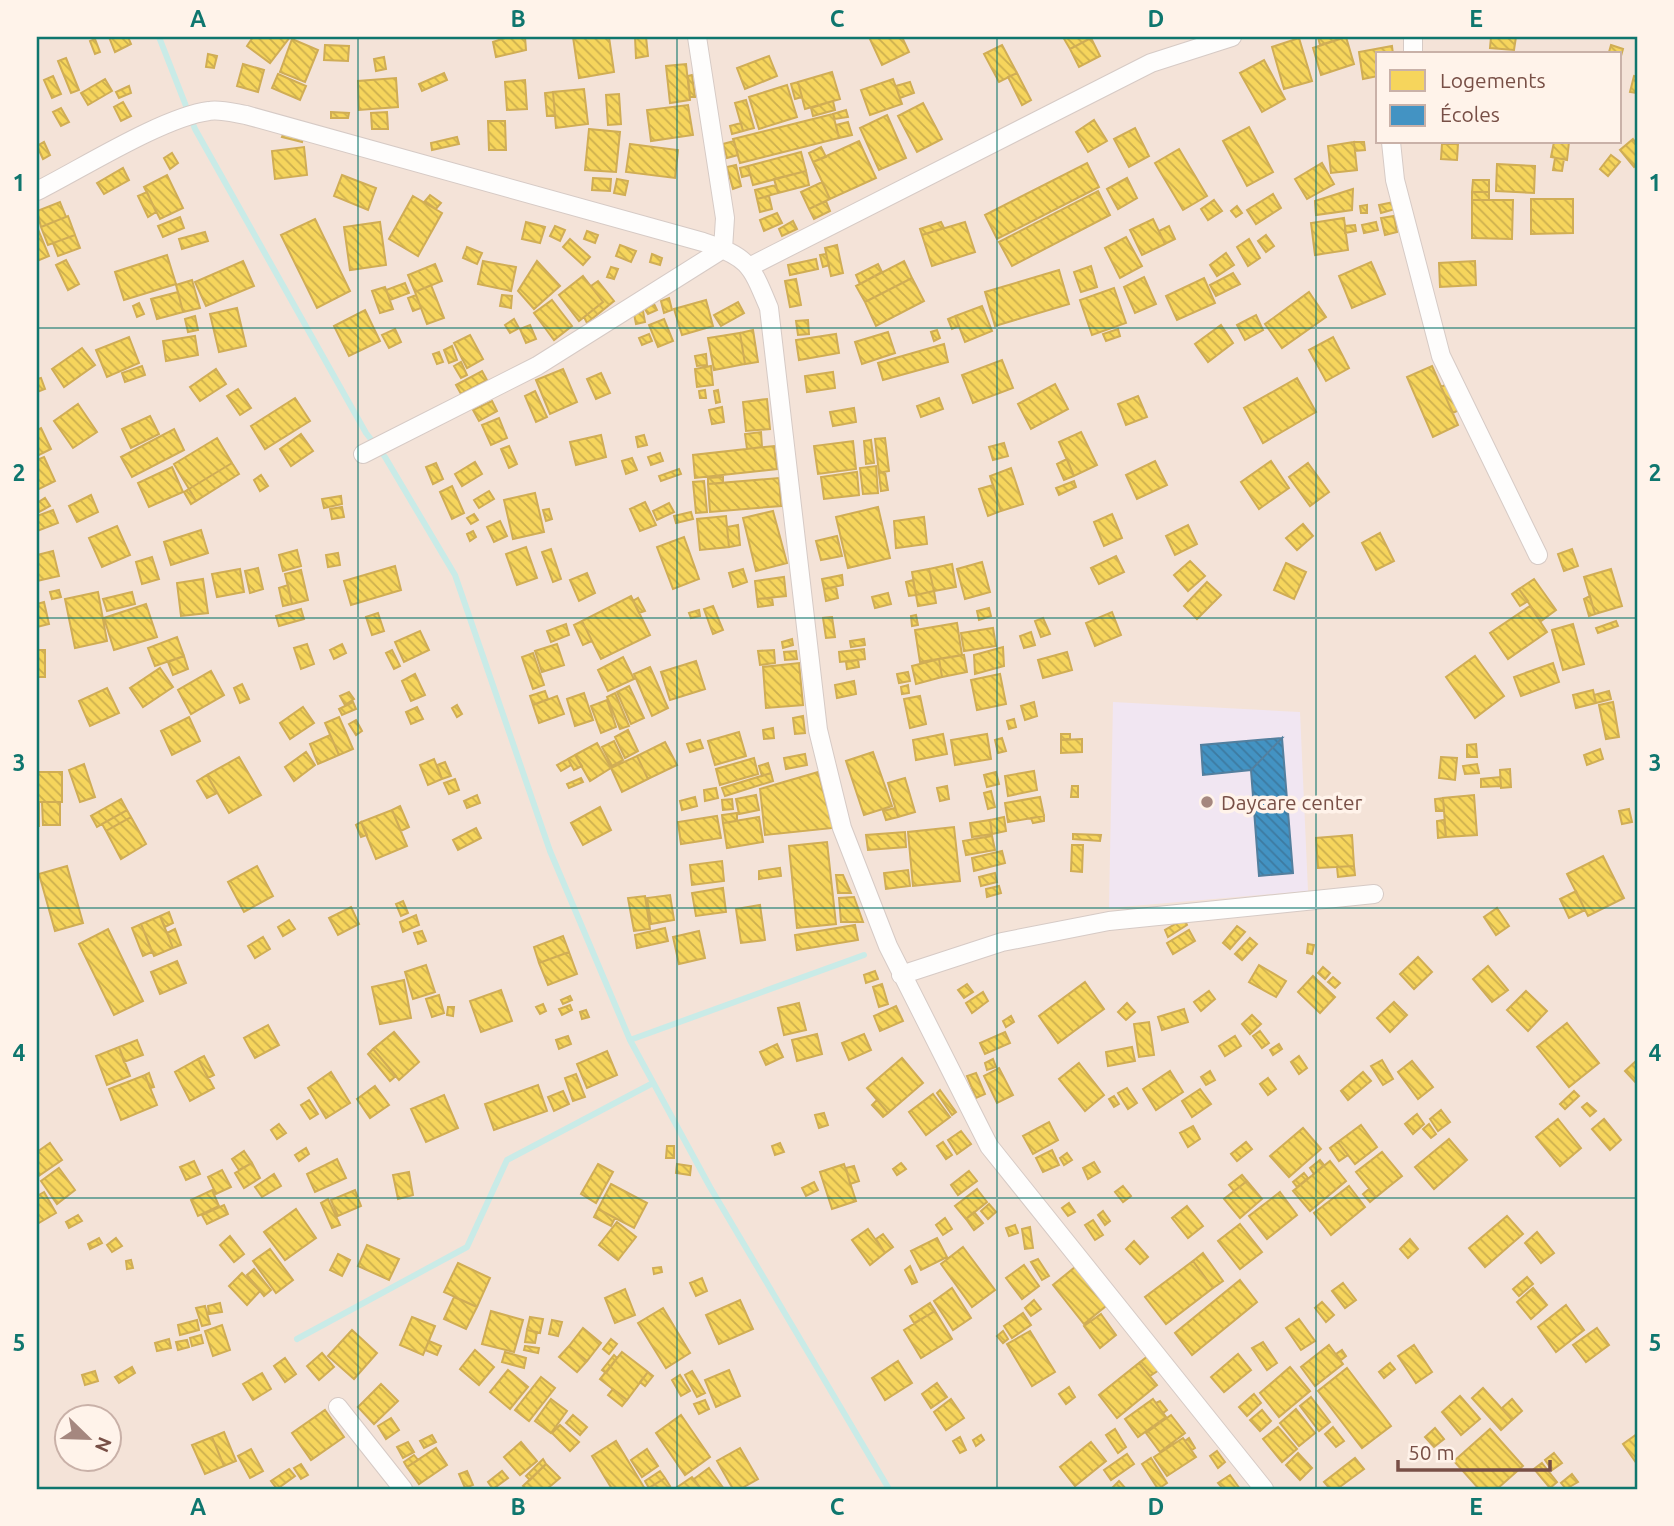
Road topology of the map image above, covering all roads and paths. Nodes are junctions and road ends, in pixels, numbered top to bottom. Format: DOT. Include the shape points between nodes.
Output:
graph roads {
  1 [pos="696,37"];
  2 [pos="1232,37"];
  3 [pos="1391,144"];
  4 [pos="37,191"];
  5 [pos="723,249"];
  6 [pos="751,266"];
  7 [pos="366,452"];
  8 [pos="1538,555"];
  9 [pos="1374,894"];
  10 [pos="901,975"];
  11 [pos="338,1407"];
  12 [pos="403,1489"];
  13 [pos="1264,1489"];
  1 -- 5 [label="street" via="725,218"];
  2 -- 6 [label="street" via="1151,63"];
  3 -- 8 [label="street" via="1395,180 1441,356"];
  4 -- 5 [label="street" via="170,124 212,110 246,115"];
  5 -- 6 [label="street"];
  5 -- 7 [label="street" via="537,366"];
  6 -- 10 [label="street" via="769,308 818,730 842,828"];
  9 -- 10 [label="street" via="1109,921 1002,943"];
  10 -- 13 [label="street" via="989,1146"];
  11 -- 12 [label="street"];
}
